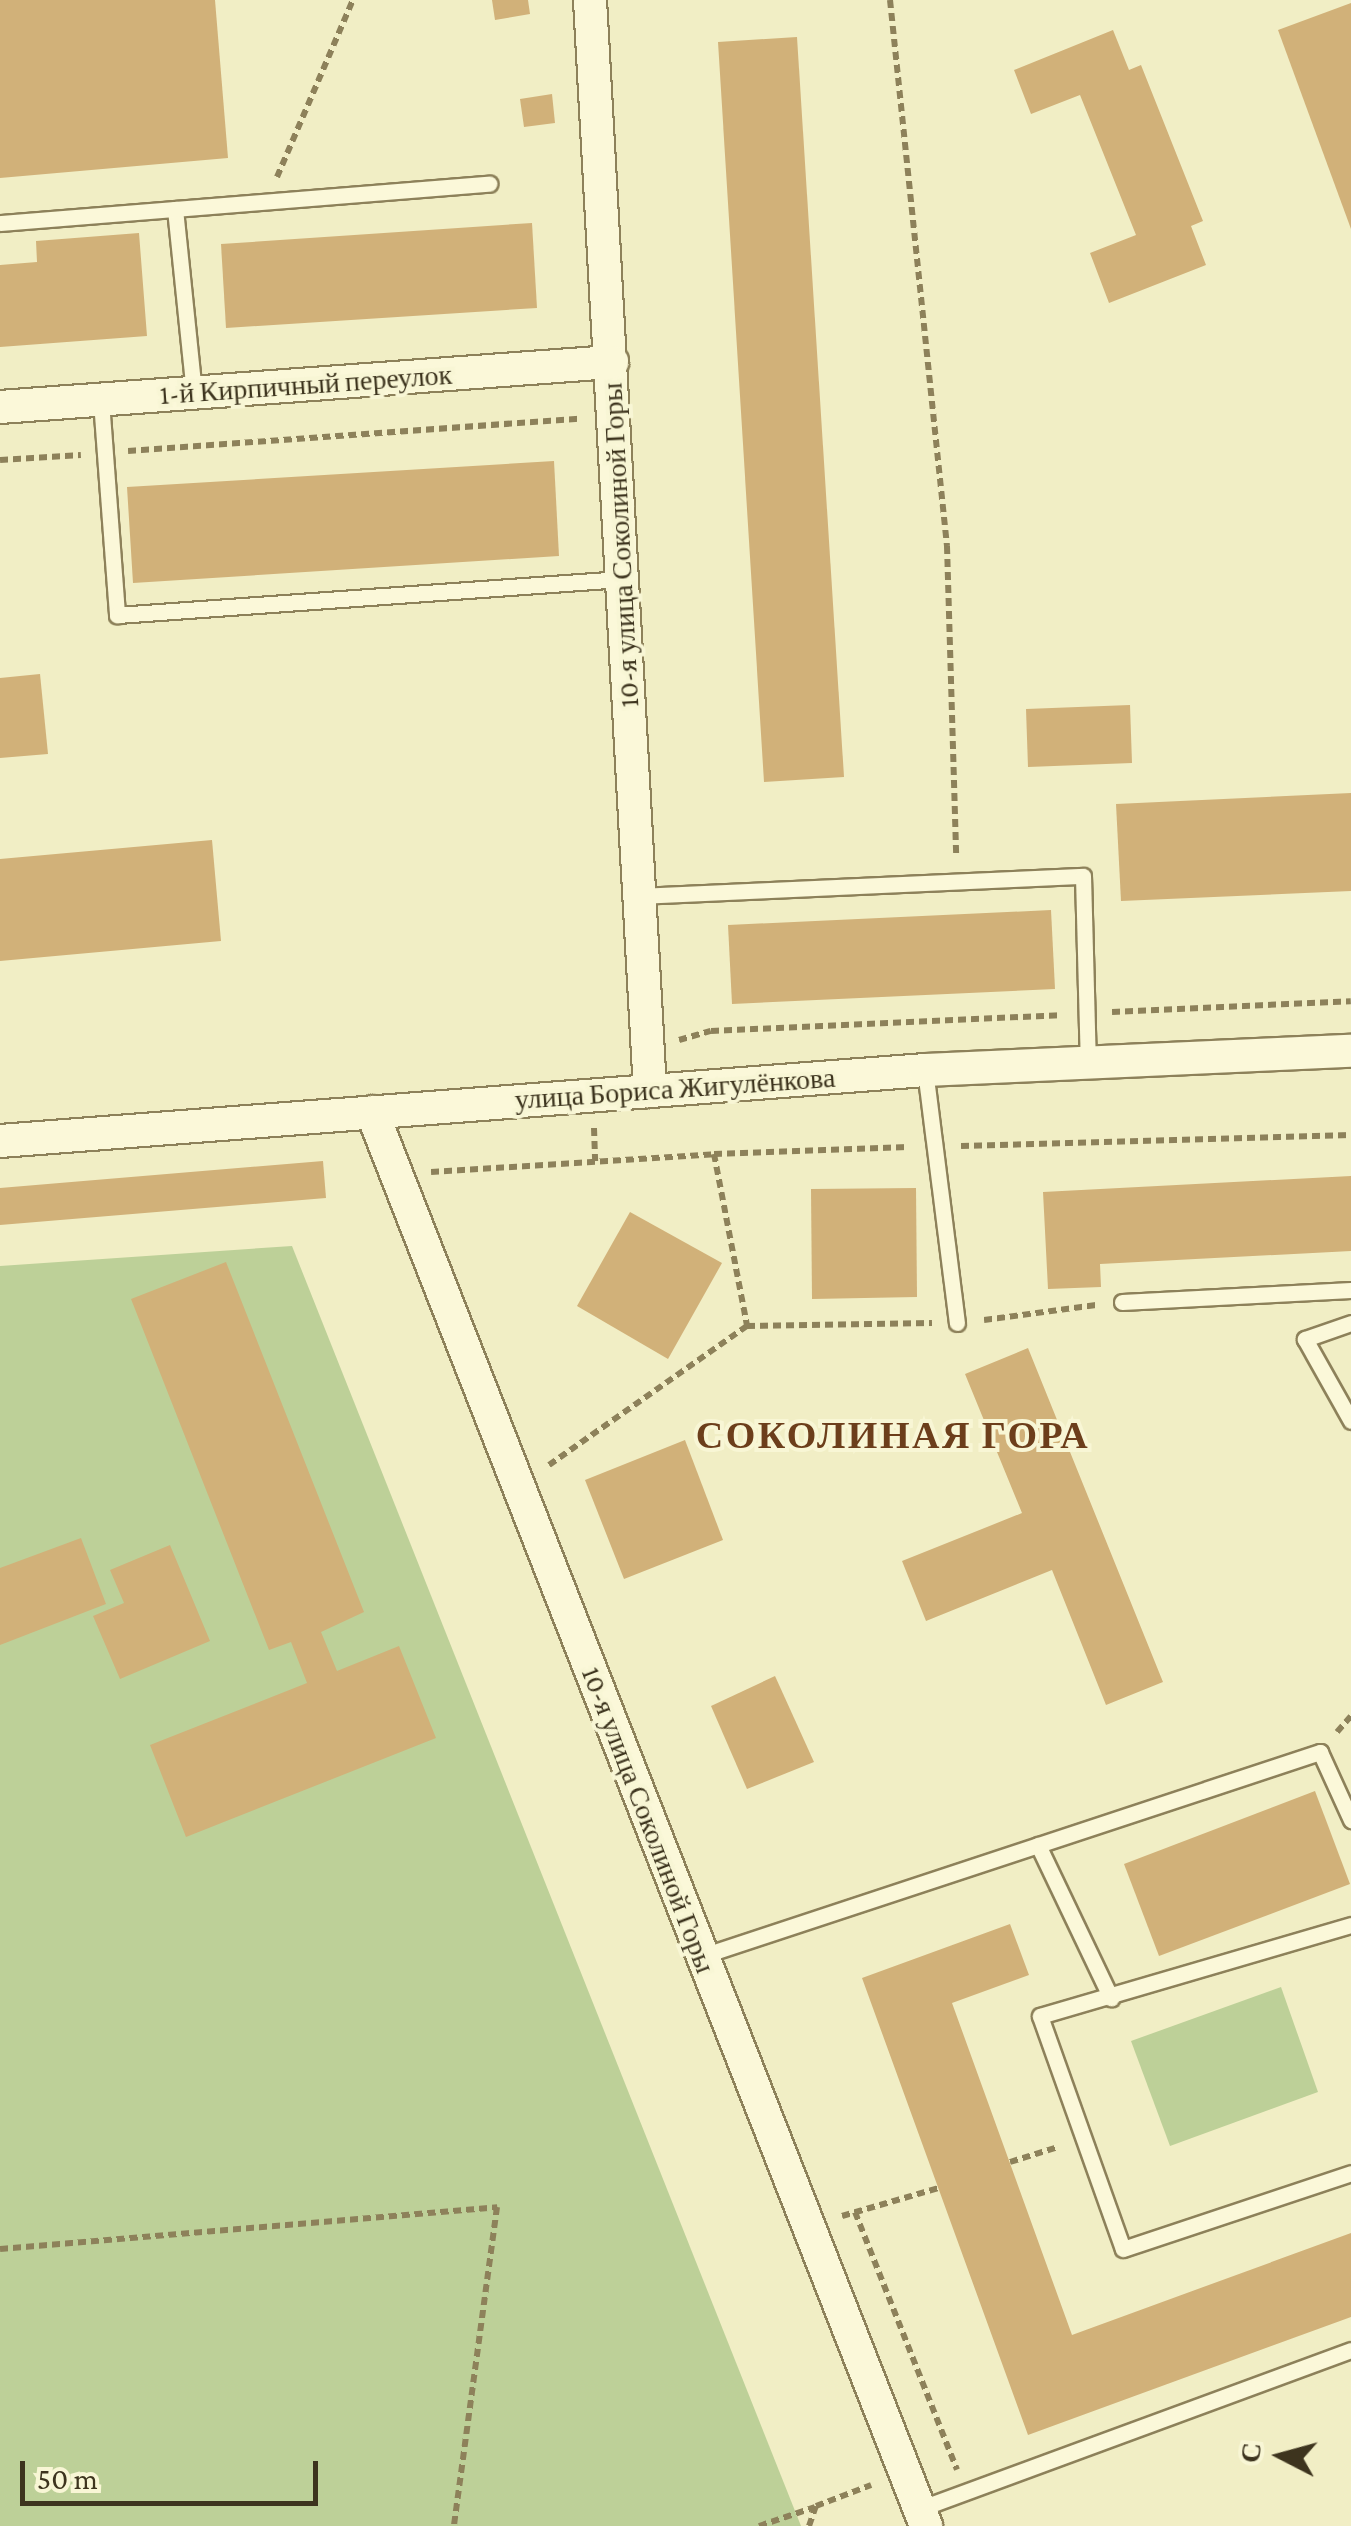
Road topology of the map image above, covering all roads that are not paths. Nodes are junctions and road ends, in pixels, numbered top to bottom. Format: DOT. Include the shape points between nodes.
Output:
graph roads {
  1 [pos="590,0"];
  2 [pos="489,184"];
  3 [pos="175,208"];
  4 [pos="0,222"];
  5 [pos="612,362"];
  6 [pos="194,393"];
  7 [pos="101,401"];
  8 [pos="0,408"];
  9 [pos="623,578"];
  10 [pos="640,896"];
  11 [pos="1351,1051"];
  12 [pos="1088,1063"];
  13 [pos="925,1070"];
  14 [pos="650,1091"];
  15 [pos="372,1112"];
  16 [pos="0,1141"];
  17 [pos="1351,1290"];
  18 [pos="1122,1302"];
  19 [pos="957,1323"];
  20 [pos="1351,1323"];
  21 [pos="1351,1421"];
  22 [pos="1351,1820"];
  23 [pos="1038,1845"];
  24 [pos="1351,1925"];
  25 [pos="702,1956"];
  26 [pos="1111,1998"];
  27 [pos="1351,2174"];
  28 [pos="1351,2350"];
  29 [pos="922,2517"];
  1 -- 5 [label="street, 10-я улица Соколиной Горы"];
  2 -- 3 [label="lane"];
  3 -- 4 [label="lane"];
  3 -- 6 [label="lane"];
  5 -- 6 [label="street, 1-й Кирпичный переулок"];
  5 -- 9 [label="street, 10-я улица Соколиной Горы"];
  6 -- 7 [label="street, 1-й Кирпичный переулок"];
  7 -- 8 [label="street, 1-й Кирпичный переулок"];
  7 -- 9 [label="lane" via="117,615"];
  9 -- 10 [label="street, 10-я улица Соколиной Горы"];
  10 -- 12 [label="lane" via="1082,876"];
  10 -- 14 [label="street, 10-я улица Соколиной Горы"];
  11 -- 12 [label="street, улица Бориса Жигулёнкова"];
  12 -- 13 [label="street, улица Бориса Жигулёнкова"];
  13 -- 14 [label="street, улица Бориса Жигулёнкова"];
  13 -- 19 [label="lane"];
  14 -- 15 [label="street, улица Бориса Жигулёнкова"];
  15 -- 16 [label="street, улица Бориса Жигулёнкова"];
  15 -- 25 [label="street, 10-я улица Соколиной Горы"];
  17 -- 18 [label="lane"];
  20 -- 21 [label="lane" via="1305,1338"];
  22 -- 23 [label="lane" via="1320,1752"];
  23 -- 25 [label="lane"];
  23 -- 26 [label="lane"];
  24 -- 26 [label="lane"];
  25 -- 29 [label="street, 10-я улица Соколиной Горы"];
  26 -- 27 [label="lane" via="1040,2016 1123,2249"];
  28 -- 29 [label="lane" via="966,2491"];
}
